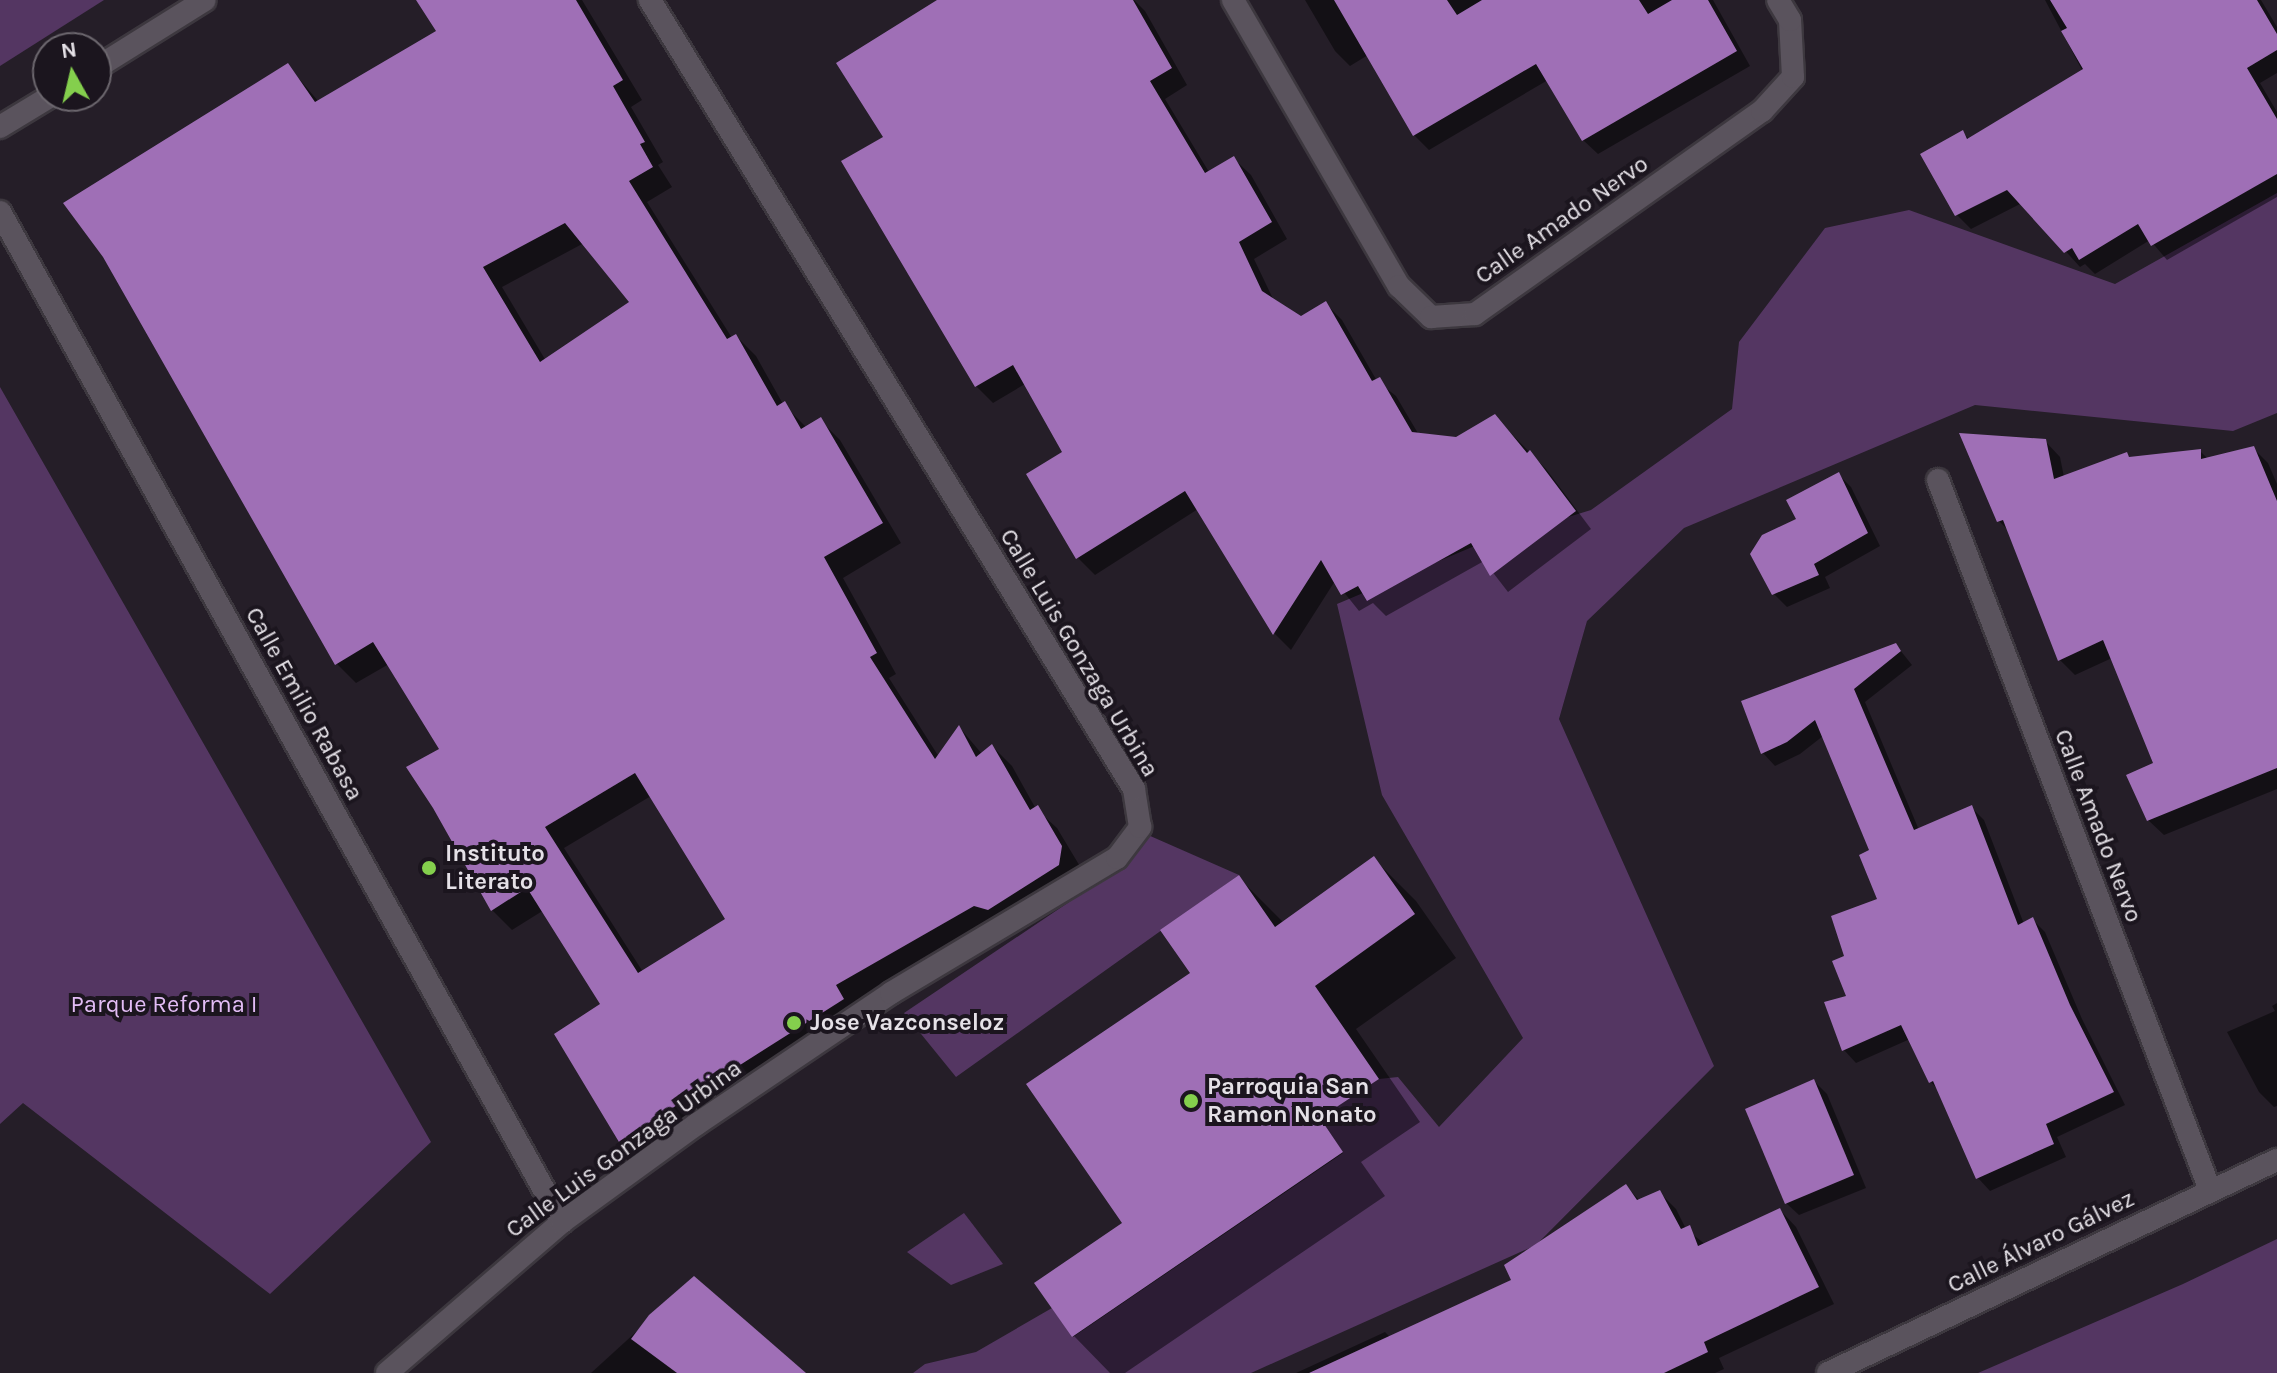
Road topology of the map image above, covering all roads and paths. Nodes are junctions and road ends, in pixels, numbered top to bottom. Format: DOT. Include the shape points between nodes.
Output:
graph roads {
  1 [pos="205,0"];
  2 [pos="650,0"];
  3 [pos="1233,0"];
  4 [pos="1778,0"];
  5 [pos="112,58"];
  6 [pos="32,108"];
  7 [pos="0,127"];
  8 [pos="0,212"];
  9 [pos="1938,480"];
  10 [pos="2277,1160"];
  11 [pos="2210,1190"];
  12 [pos="562,1222"];
  13 [pos="387,1373"];
  14 [pos="1828,1373"];
  1 -- 5 [label="street"];
  2 -- 12 [label="street, Calle Luis Gonzaga Urbina" via="1134,789 1140,827 1117,858 891,993"];
  3 -- 4 [label="street, Calle Amado Nervo" via="1399,286 1431,317 1475,314 1762,111 1793,77 1790,20"];
  6 -- 7 [label="street"];
  8 -- 12 [label="street, Calle Emilio Rabasa"];
  9 -- 11 [label="street, Calle Amado Nervo"];
  10 -- 11 [label="street, Calle Álvaro Gálvez"];
  11 -- 14 [label="street, Calle Álvaro Gálvez"];
  12 -- 13 [label="street, Calle Luis Gonzaga Urbina"];
}
